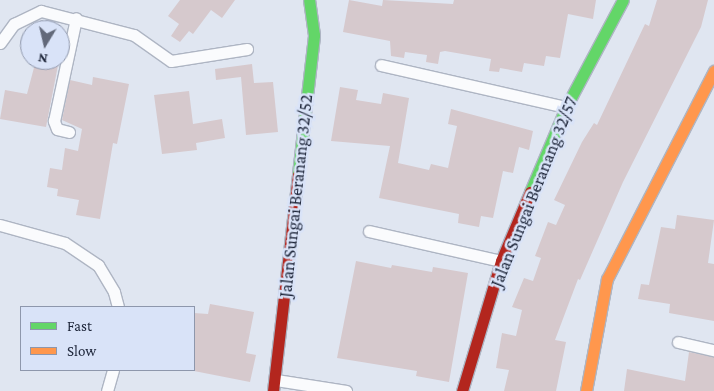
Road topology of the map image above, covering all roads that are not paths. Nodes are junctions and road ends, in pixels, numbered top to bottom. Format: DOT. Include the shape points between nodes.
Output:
graph roads {
  1 [pos="309,0"];
  2 [pos="623,0"];
  3 [pos="76,18"];
  4 [pos="0,43"];
  5 [pos="247,49"];
  6 [pos="382,65"];
  7 [pos="714,71"];
  8 [pos="566,107"];
  9 [pos="69,132"];
  10 [pos="0,225"];
  11 [pos="369,231"];
  12 [pos="501,261"];
  13 [pos="118,306"];
  14 [pos="678,342"];
  15 [pos="714,350"];
  16 [pos="113,371"];
  17 [pos="274,385"];
  18 [pos="106,390"];
  19 [pos="346,391"];
  20 [pos="462,391"];
  21 [pos="586,391"];
  1 -- 17 [label="street, Jalan Sungai Beranang 32/52" via="314,34"];
  2 -- 8 [label="street, Jalan Sungai Beranang 32/57"];
  3 -- 4 [label="street" via="41,11 26,16"];
  3 -- 5 [label="street" via="134,35 171,61"];
  3 -- 9 [label="street" via="54,121 57,129"];
  6 -- 8 [label="street"];
  7 -- 21 [label="street" via="607,279"];
  8 -- 12 [label="street, Jalan Sungai Beranang 32/57"];
  10 -- 13 [label="street" via="66,243 98,265 114,292"];
  11 -- 12 [label="street"];
  12 -- 20 [label="street, Jalan Sungai Beranang 32/57"];
  14 -- 15 [label="street"];
  16 -- 18 [label="street"];
  17 -- 19 [label="street"];
}
